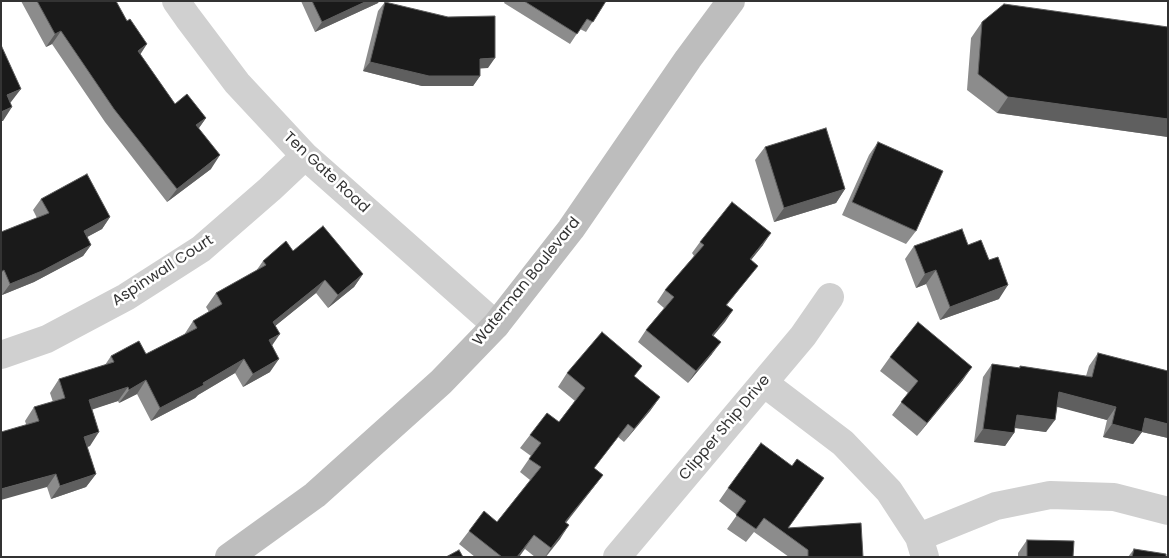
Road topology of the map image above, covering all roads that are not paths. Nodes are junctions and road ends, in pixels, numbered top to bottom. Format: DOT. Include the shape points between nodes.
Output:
graph roads {
  1 [pos="176,1"];
  2 [pos="731,1"];
  3 [pos="305,156"];
  4 [pos="830,297"];
  5 [pos="496,325"];
  6 [pos="1,355"];
  7 [pos="764,383"];
  8 [pos="1168,511"];
  9 [pos="922,547"];
  10 [pos="229,557"];
  11 [pos="617,557"];
  1 -- 3 [label="street, Ten Gate Road" via="237,83"];
  2 -- 5 [label="main road, Waterman Boulevard" via="571,229"];
  3 -- 5 [label="street, Ten Gate Road"];
  3 -- 6 [label="street, Aspinwall Court" via="201,249 118,302 47,339"];
  4 -- 7 [label="street, Clipper Ship Drive" via="804,336"];
  5 -- 10 [label="main road, Waterman Boulevard" via="441,382 315,494"];
  7 -- 9 [label="street" via="843,442 889,491"];
  7 -- 11 [label="street, Clipper Ship Drive"];
  8 -- 9 [label="street" via="1114,497 1050,495 996,506"];
}
